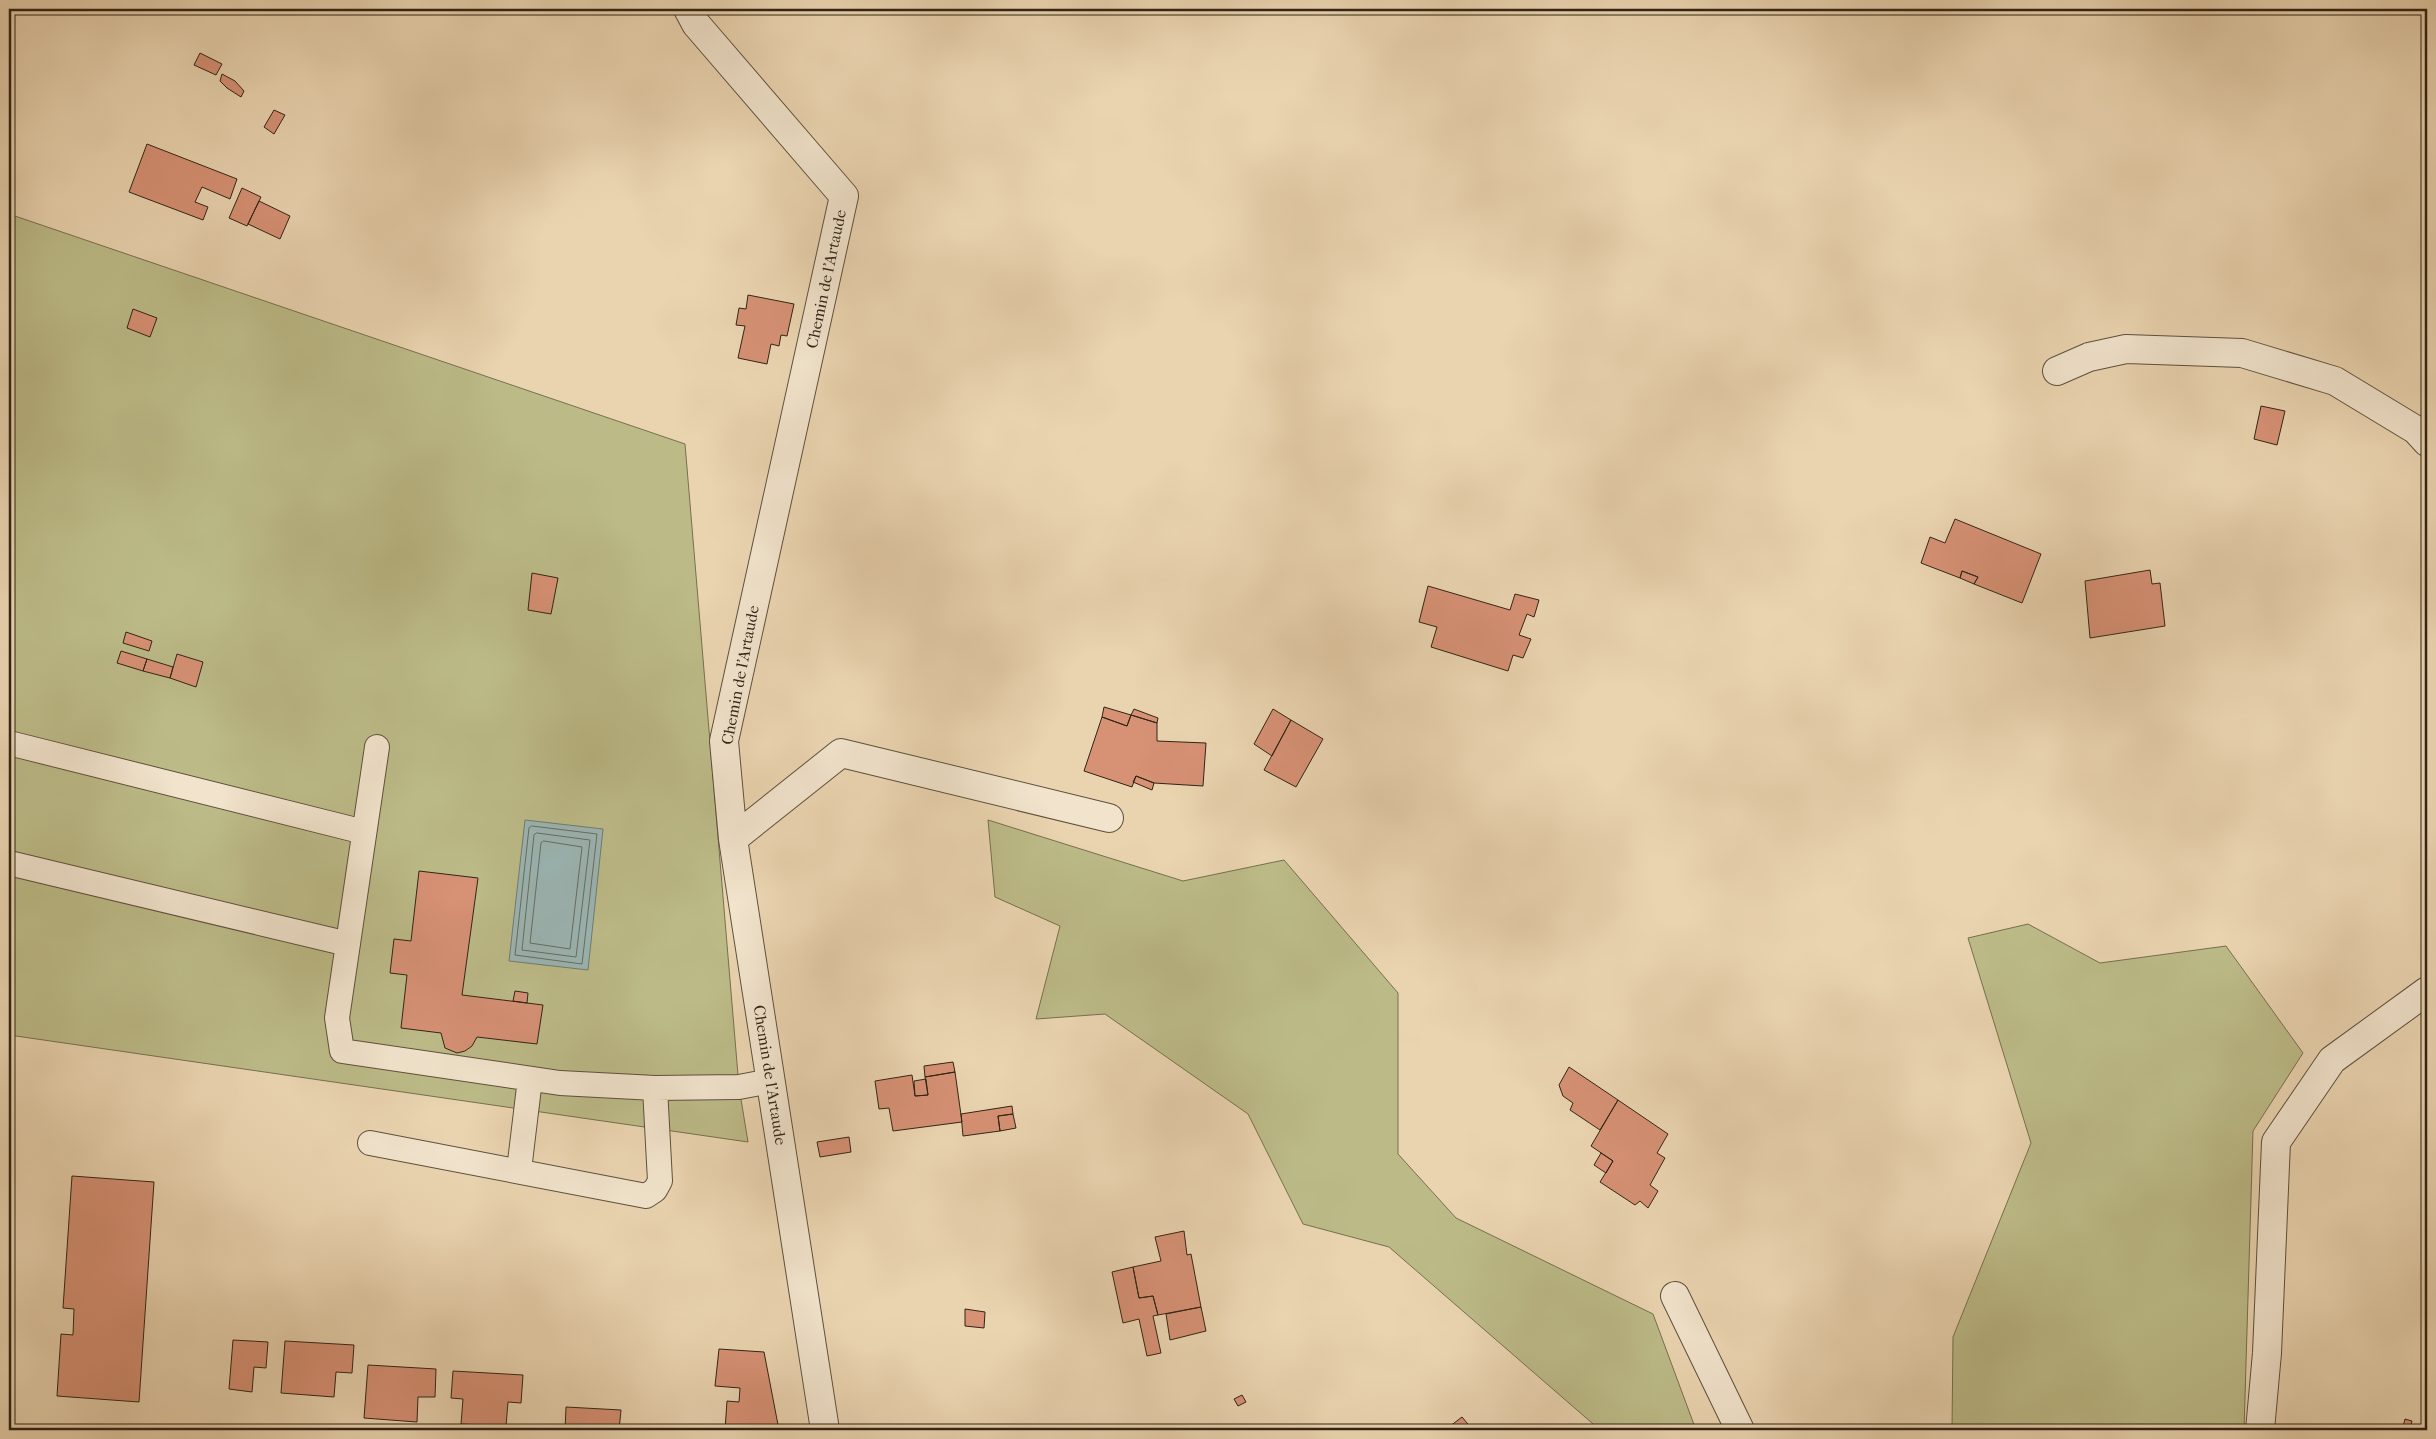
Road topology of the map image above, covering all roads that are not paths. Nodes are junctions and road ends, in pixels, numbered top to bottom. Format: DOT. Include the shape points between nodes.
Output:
graph roads {
  1 [pos="688,9"];
  2 [pos="2057,371"];
  3 [pos="2427,442"];
  4 [pos="9,743"];
  5 [pos="377,747"];
  6 [pos="1109,818"];
  7 [pos="364,832"];
  8 [pos="733,839"];
  9 [pos="9,863"];
  10 [pos="348,944"];
  11 [pos="2427,992"];
  12 [pos="530,1079"];
  13 [pos="771,1081"];
  14 [pos="655,1088"];
  15 [pos="370,1143"];
  16 [pos="519,1170"];
  17 [pos="1675,1296"];
  18 [pos="825,1430"];
  19 [pos="1740,1430"];
  20 [pos="2260,1430"];
  1 -- 8 [label="street, Chemin de l'Artaude" via="696,24 844,196 724,741"];
  2 -- 3 [label="street" via="2089,357 2126,349 2242,353 2335,381 2416,430"];
  4 -- 7 [label="lane"];
  5 -- 7 [label="lane"];
  6 -- 8 [label="street" via="841,753"];
  7 -- 10 [label="lane"];
  8 -- 13 [label="street, Chemin de l'Artaude"];
  9 -- 10 [label="lane"];
  10 -- 12 [label="lane" via="337,1018 342,1050"];
  11 -- 20 [label="street" via="2332,1060 2276,1142 2267,1354"];
  12 -- 14 [label="lane"];
  12 -- 16 [label="lane"];
  13 -- 14 [label="lane" via="739,1087"];
  13 -- 18 [label="street, Chemin de l'Artaude"];
  14 -- 16 [label="lane" via="660,1181 646,1196"];
  15 -- 16 [label="lane"];
  17 -- 19 [label="street"];
}
